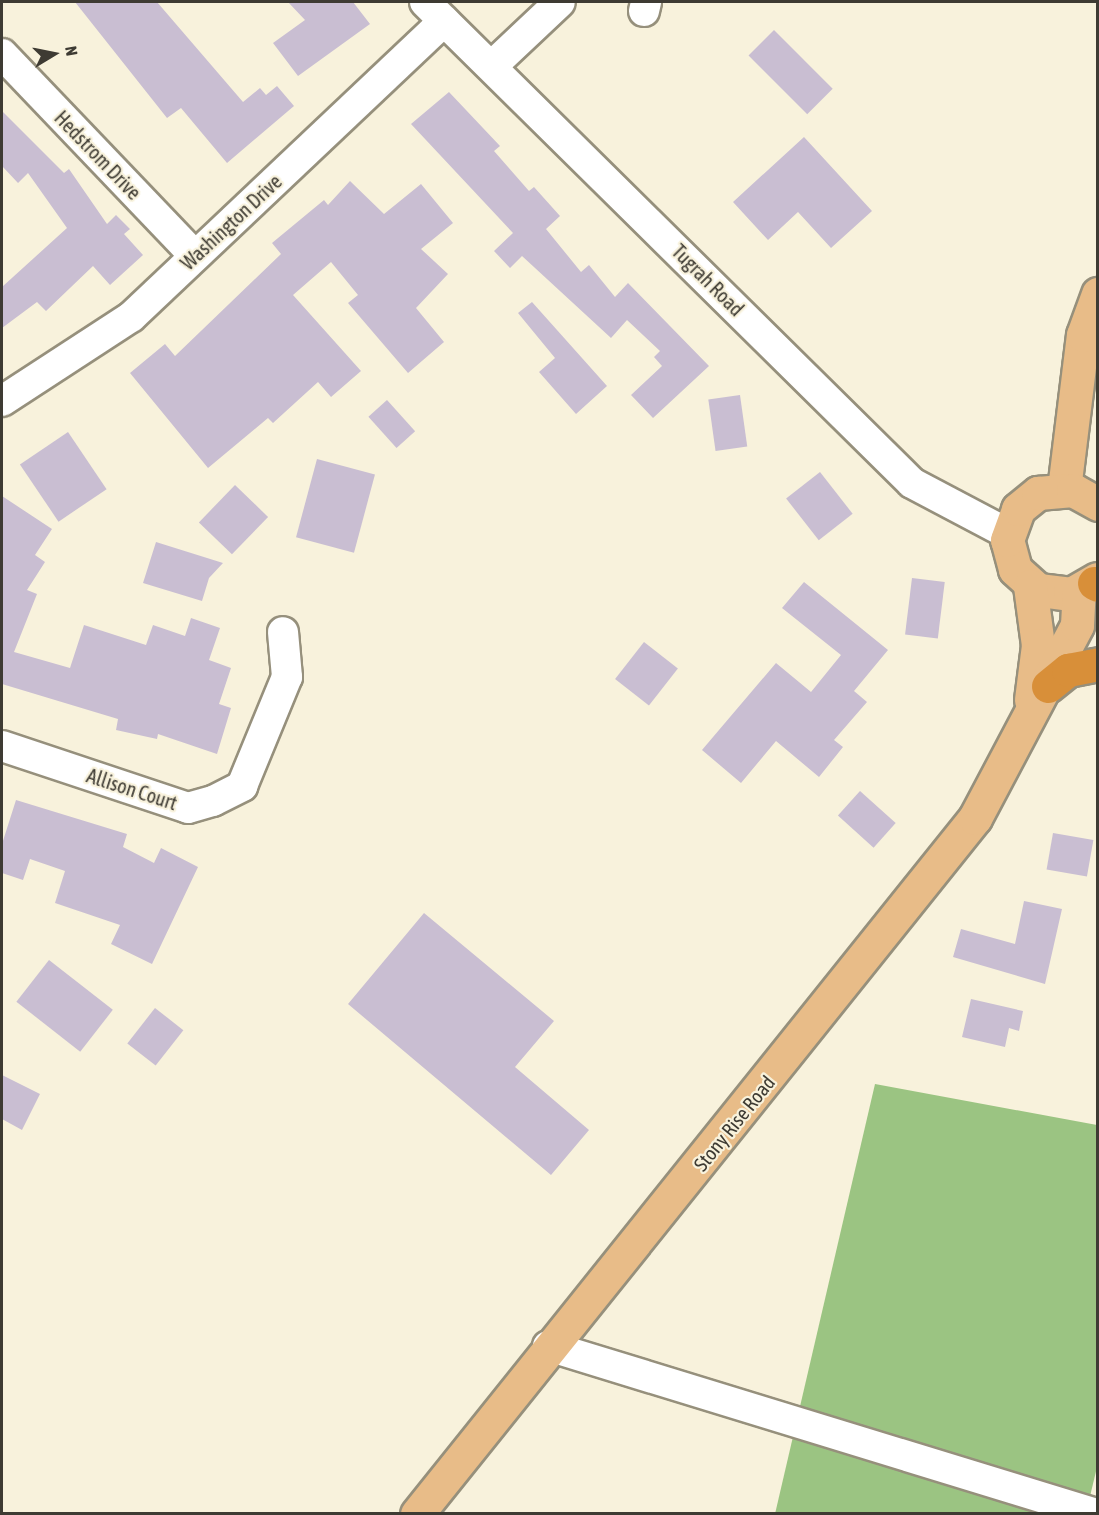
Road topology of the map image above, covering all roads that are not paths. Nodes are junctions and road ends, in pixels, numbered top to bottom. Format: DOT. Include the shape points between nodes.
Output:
graph roads {
  1 [pos="560,2"];
  2 [pos="435,11"];
  3 [pos="2,54"];
  4 [pos="492,66"];
  5 [pos="194,255"];
  6 [pos="1098,294"];
  7 [pos="2,401"];
  8 [pos="1064,489"];
  9 [pos="1098,504"];
  10 [pos="1007,532"];
  11 [pos="1092,584"];
  12 [pos="1030,586"];
  13 [pos="283,632"];
  14 [pos="1098,664"];
  15 [pos="1048,686"];
  16 [pos="1028,717"];
  17 [pos="2,746"];
  18 [pos="549,1346"];
  19 [pos="417,1514"];
  20 [pos="1096,1514"];
  1 -- 4 [label="street"];
  2 -- 4 [label="street, Tugrah Road"];
  2 -- 5 [label="street, Washington Drive"];
  3 -- 5 [label="street, Hedstrom Drive"];
  4 -- 10 [label="street, Tugrah Road" via="912,483"];
  5 -- 7 [label="street, Washington Drive" via="131,317"];
  6 -- 8 [label="main road" via="1083,335"];
  8 -- 9 [label="main road"];
  8 -- 10 [label="main road" via="1038,493 1024,502"];
  10 -- 12 [label="main road" via="1011,563"];
  11 -- 12 [label="main road" via="1054,594"];
  11 -- 15 [label="main road, Stony Rise Road"];
  12 -- 16 [label="main road, Stony Rise Road" via="1038,645"];
  13 -- 17 [label="street, Allison Court" via="287,677 242,786 213,801 188,808"];
  14 -- 15 [label="highway" via="1068,670"];
  15 -- 16 [label="main road, Stony Rise Road"];
  16 -- 18 [label="main road, Stony Rise Road" via="975,818 735,1123"];
  18 -- 19 [label="main road, Stony Rise Road"];
  18 -- 20 [label="street"];
}
